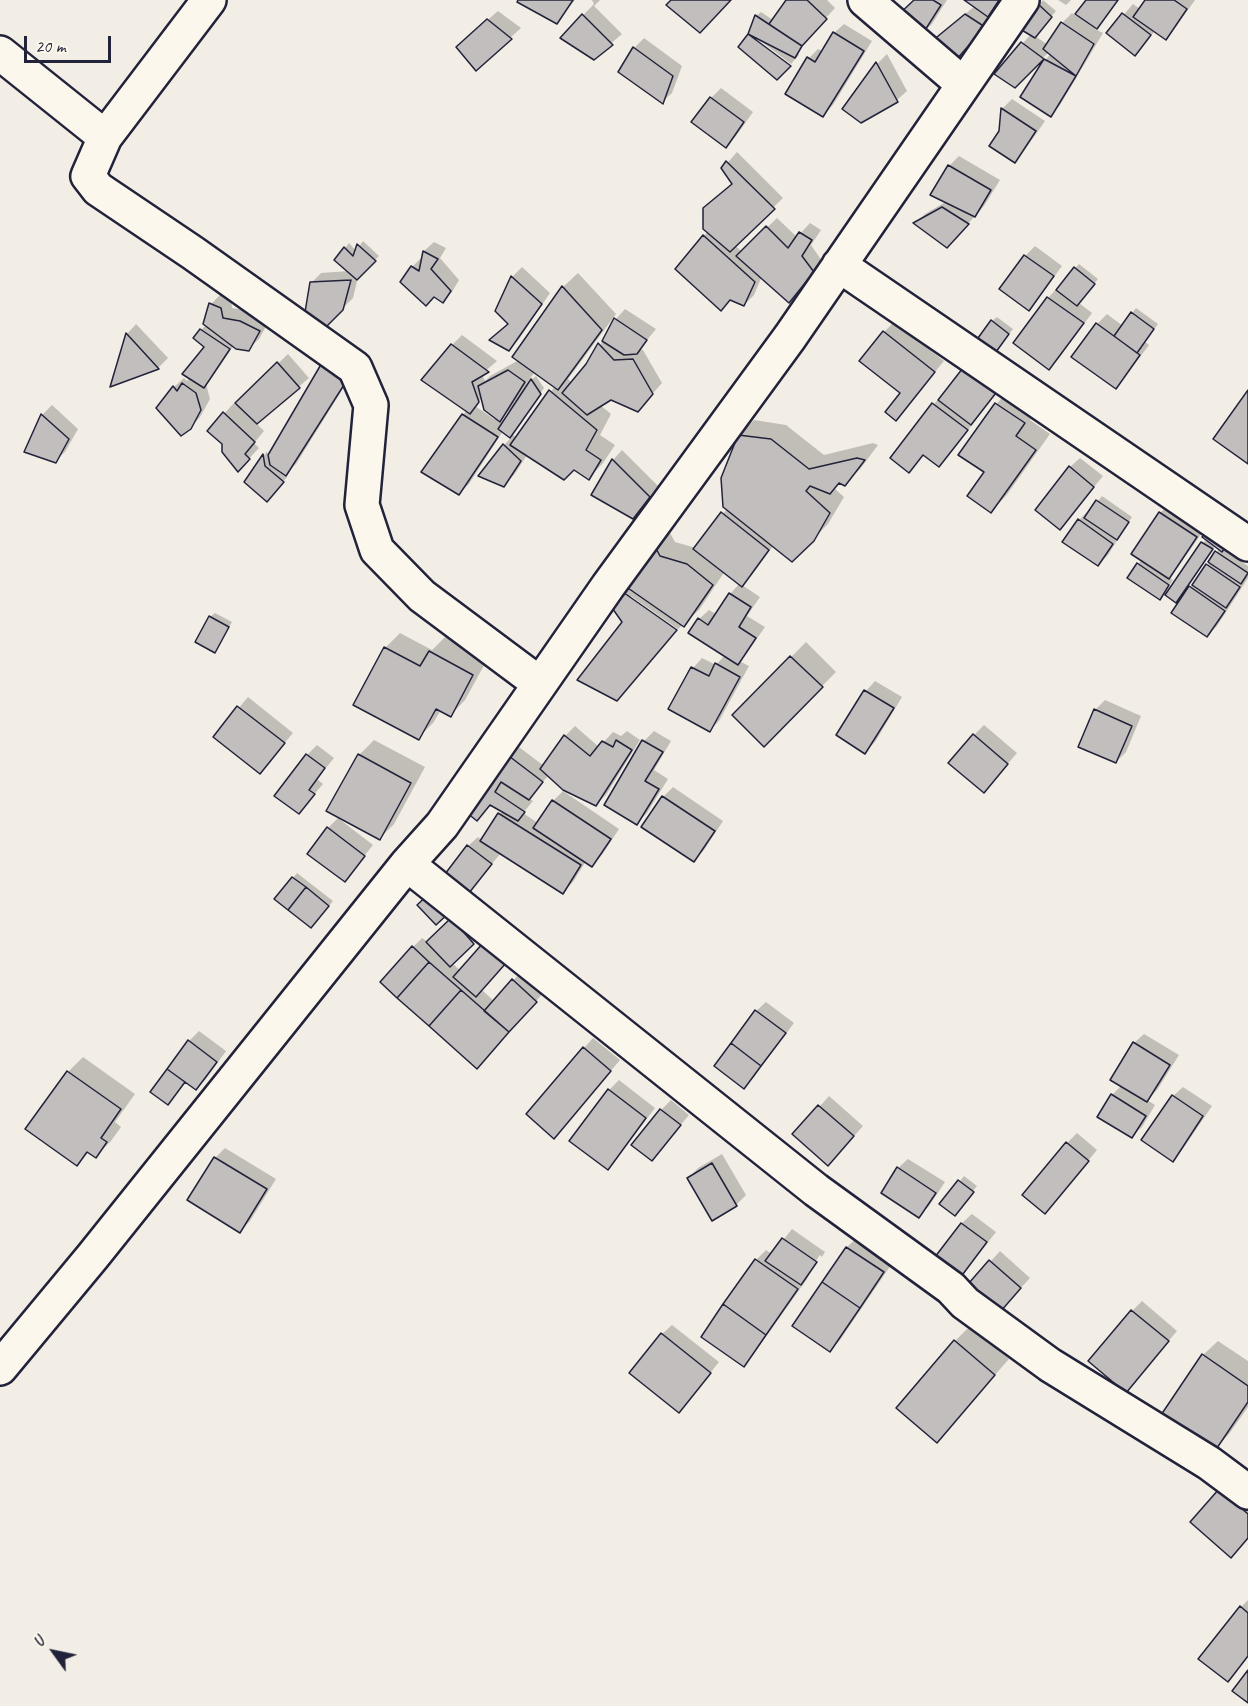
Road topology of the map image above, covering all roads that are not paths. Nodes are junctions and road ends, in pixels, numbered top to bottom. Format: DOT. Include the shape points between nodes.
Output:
graph roads {
  1 [pos="209,0"];
  2 [pos="865,0"];
  3 [pos="1022,0"];
  4 [pos="0,53"];
  5 [pos="963,84"];
  6 [pos="105,137"];
  7 [pos="839,265"];
  8 [pos="1248,544"];
  9 [pos="540,684"];
  10 [pos="407,864"];
  11 [pos="0,1368"];
  12 [pos="1248,1492"];
  1 -- 6 [label="street"];
  2 -- 5 [label="street"];
  3 -- 5 [label="street"];
  4 -- 6 [label="street"];
  5 -- 7 [label="street"];
  6 -- 9 [label="street" via="88,176 98,189 355,368 371,405 362,506 377,550 422,596"];
  7 -- 8 [label="street"];
  7 -- 9 [label="street"];
  9 -- 10 [label="street" via="442,825"];
  10 -- 11 [label="street"];
  10 -- 12 [label="street" via="816,1190 951,1288 965,1303 1050,1365 1209,1463"];
}
